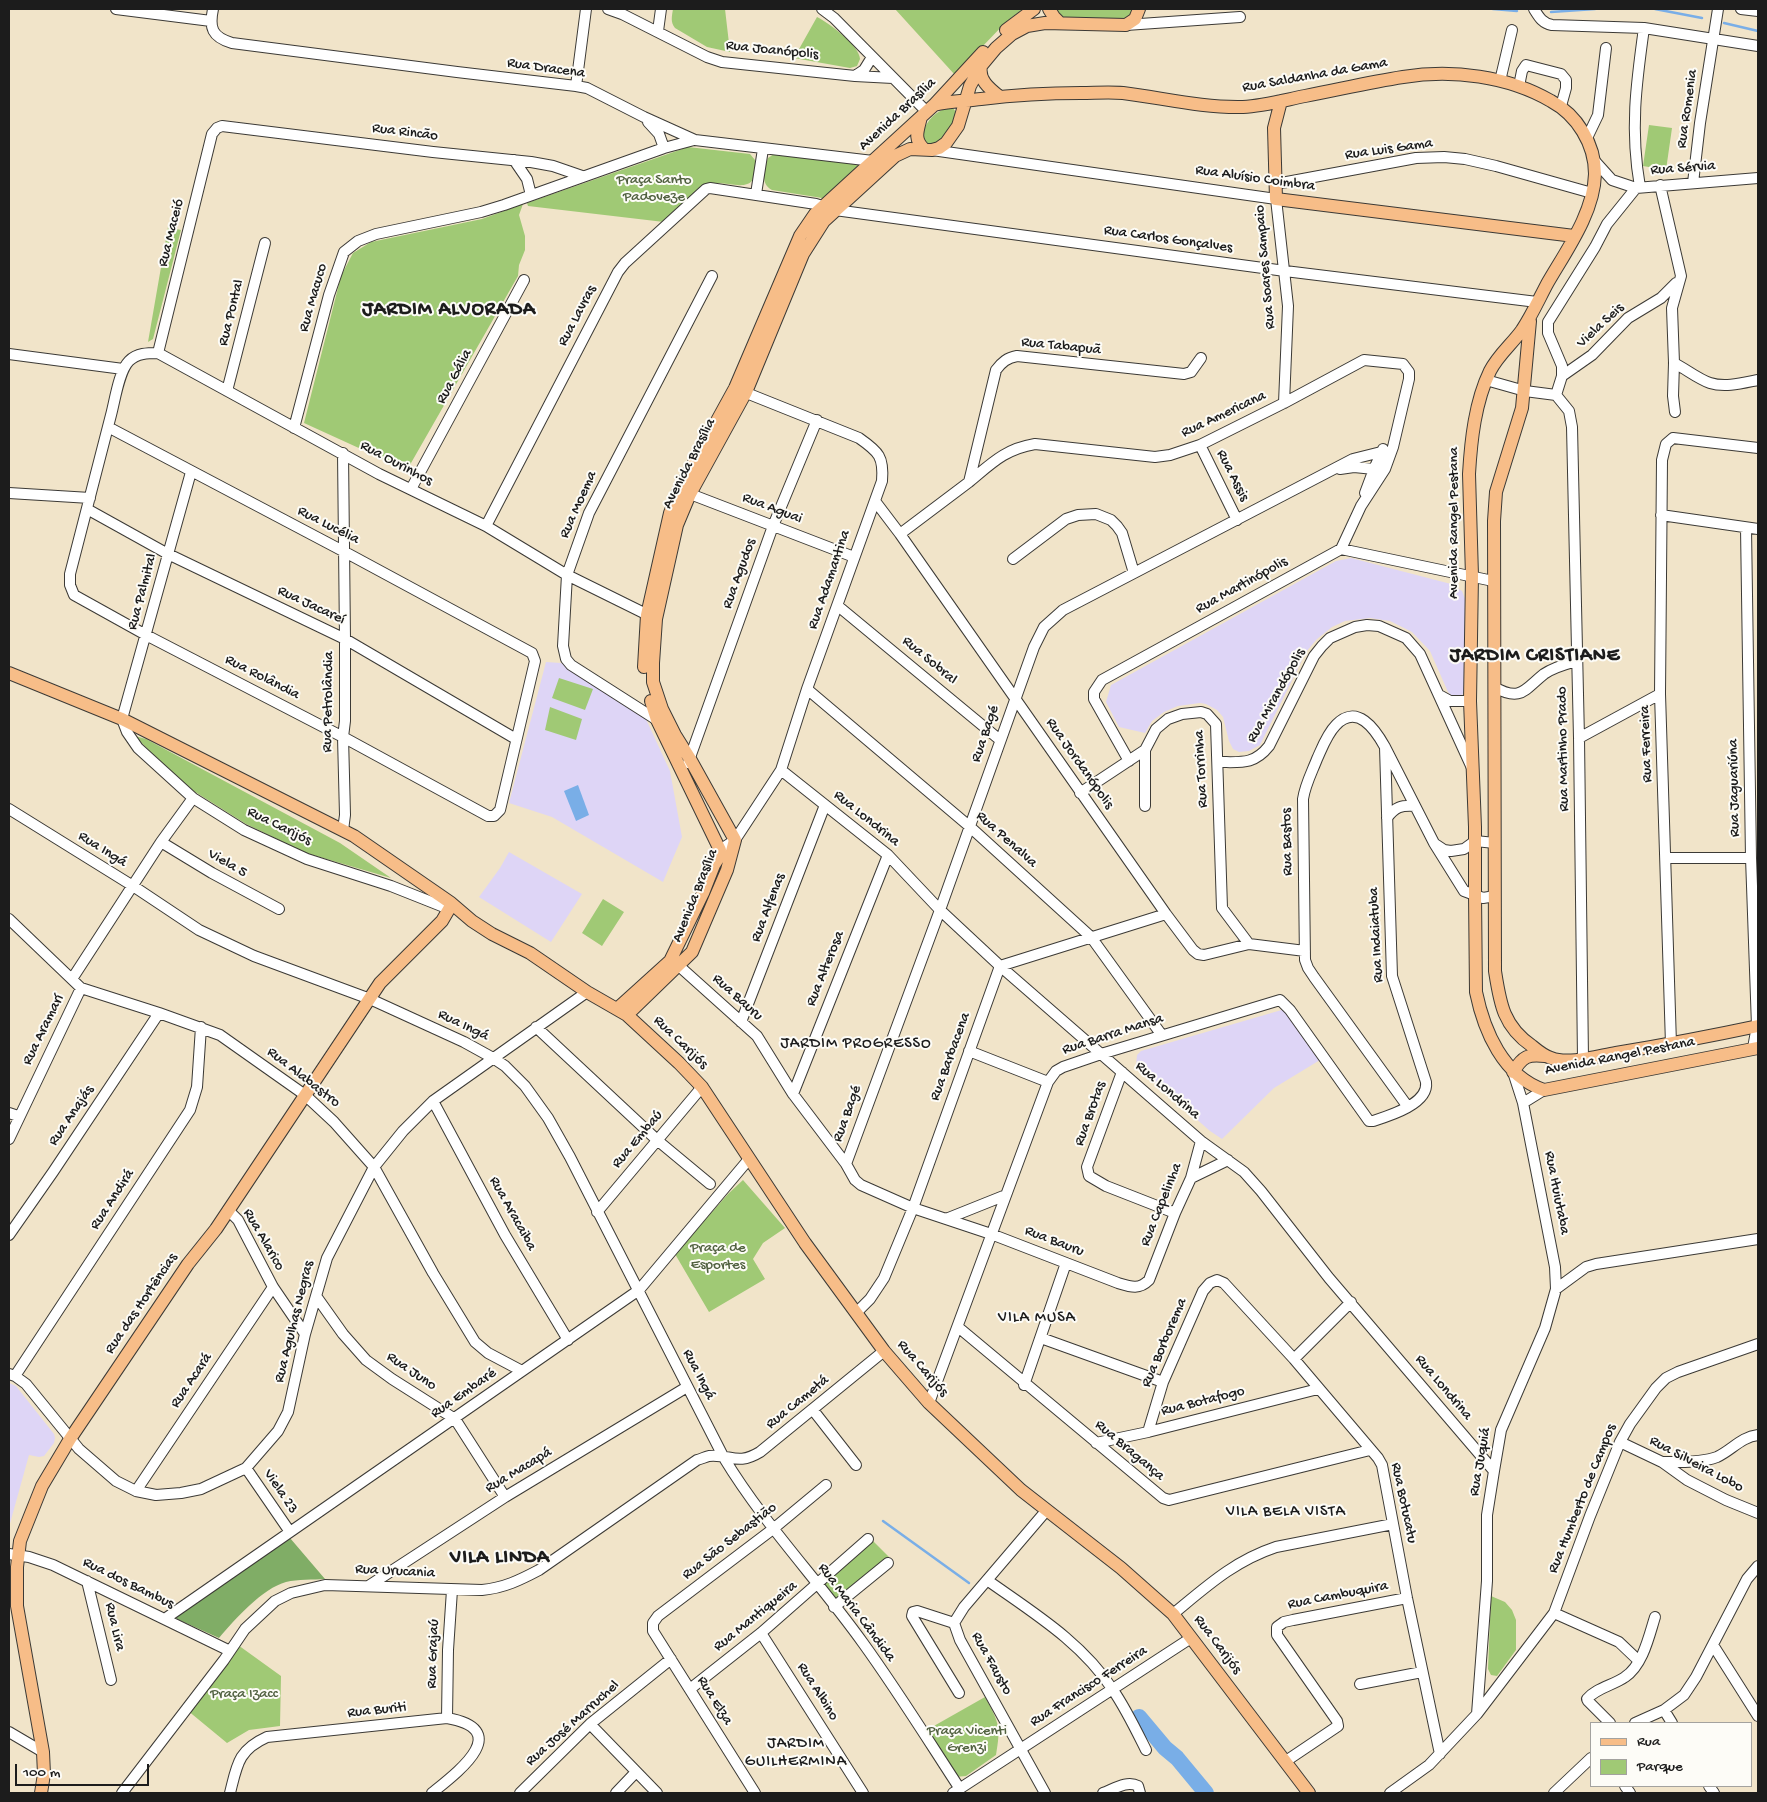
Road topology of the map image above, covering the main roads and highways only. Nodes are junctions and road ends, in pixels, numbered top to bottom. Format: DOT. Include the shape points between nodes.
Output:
graph roads {
  1 [pos="1034,9"];
  2 [pos="1049,9"];
  3 [pos="1139,9"];
  4 [pos="1059,22"];
  5 [pos="981,66"];
  6 [pos="1000,97"];
  7 [pos="966,101"];
  8 [pos="1281,101"];
  9 [pos="1253,106"];
  10 [pos="927,112"];
  11 [pos="1274,128"];
  12 [pos="928,150"];
  13 [pos="1276,199"];
  14 [pos="830,208"];
  15 [pos="1574,236"];
  16 [pos="1531,316"];
  17 [pos="652,617"];
  18 [pos="9,673"];
  19 [pos="450,906"];
  20 [pos="675,964"];
  21 [pos="622,1012"];
  22 [pos="1758,1026"];
  23 [pos="1756,1048"];
  24 [pos="1545,1056"];
  25 [pos="1513,1072"];
  26 [pos="13,1554"];
  27 [pos="44,1774"];
  28 [pos="41,1793"];
  29 [pos="49,1793"];
  30 [pos="1309,1793"];
  1 -- 10 [label="main road, Avenida Brasília" via="988,47"];
  2 -- 4 [label="main road"];
  3 -- 4 [label="main road, Avenida Brasília" via="1126,25"];
  4 -- 5 [label="main road, Avenida Brasília" via="1033,24 1015,31"];
  5 -- 6 [label="main road" via="983,80"];
  5 -- 7 [label="main road, Avenida Brasília"];
  6 -- 7 [label="main road, Rua Saldanha da Gama"];
  6 -- 9 [label="main road, Rua Saldanha da Gama" via="1115,92 1204,105"];
  7 -- 10 [label="main road, Rua Saldanha da Gama"];
  7 -- 12 [label="main road, Avenida Brasília" via="950,139 943,146"];
  8 -- 9 [label="main road, Rua Saldanha da Gama"];
  8 -- 11 [label="main road, Rua Soares Sampaio"];
  8 -- 15 [label="main road, Rua Saldanha da Gama" via="1403,76 1431,74 1520,86 1561,106 1579,126 1592,148 1593,190"];
  9 -- 11 [label="main road" via="1269,118"];
  10 -- 12 [label="main road" via="916,135"];
  10 -- 14 [label="main road, Avenida Brasília" via="873,161"];
  11 -- 13 [label="main road, Rua Soares Sampaio"];
  12 -- 14 [label="main road, Avenida Brasília" via="910,149 897,154 848,198"];
  13 -- 15 [label="main road, Rua Aluísio Coimbra"];
  14 -- 17 [label="main road, Avenida Brasília" via="810,219 800,236 741,390 670,513"];
  15 -- 16 [label="main road, Rua Saldanha da Gama"];
  16 -- 24 [label="main road, Avenida Rangel Pestana" via="1520,420 1496,492 1494,521 1495,971 1505,1017 1527,1043"];
  16 -- 25 [label="main road, Avenida Rangel Pestana" via="1496,360 1486,380 1471,441 1469,474 1476,992 1484,1021 1497,1049"];
  17 -- 20 [label="main road, Avenida Brasília" via="645,676 657,720 720,850"];
  17 -- 20 [label="main road, Avenida Brasília" via="653,682 662,709 735,840 727,870 692,952"];
  18 -- 19 [label="main road, Rua Carijós" via="122,719 343,830"];
  19 -- 21 [label="main road, Rua Carijós" via="476,914 517,938 530,953"];
  19 -- 26 [label="main road, Rua das Hortências" via="442,921 380,983 228,1210 188,1264 70,1439 36,1499"];
  20 -- 21 [label="main road, Avenida Brasília"];
  21 -- 30 [label="main road, Rua Carijós" via="702,1087 805,1243 884,1351 929,1404 1020,1490 1121,1568 1173,1614"];
  22 -- 24 [label="main road, Avenida Rangel Pestana" via="1583,1059 1560,1061"];
  23 -- 25 [label="main road, Avenida Rangel Pestana" via="1544,1090"];
  24 -- 25 [label="main road" via="1526,1057"];
  26 -- 27 [label="main road, Rua das Hortências" via="17,1606 43,1752"];
  27 -- 28 [label="main road, Rua das Hortências"];
  27 -- 29 [label="main road, Rua das Hortências"];
}
